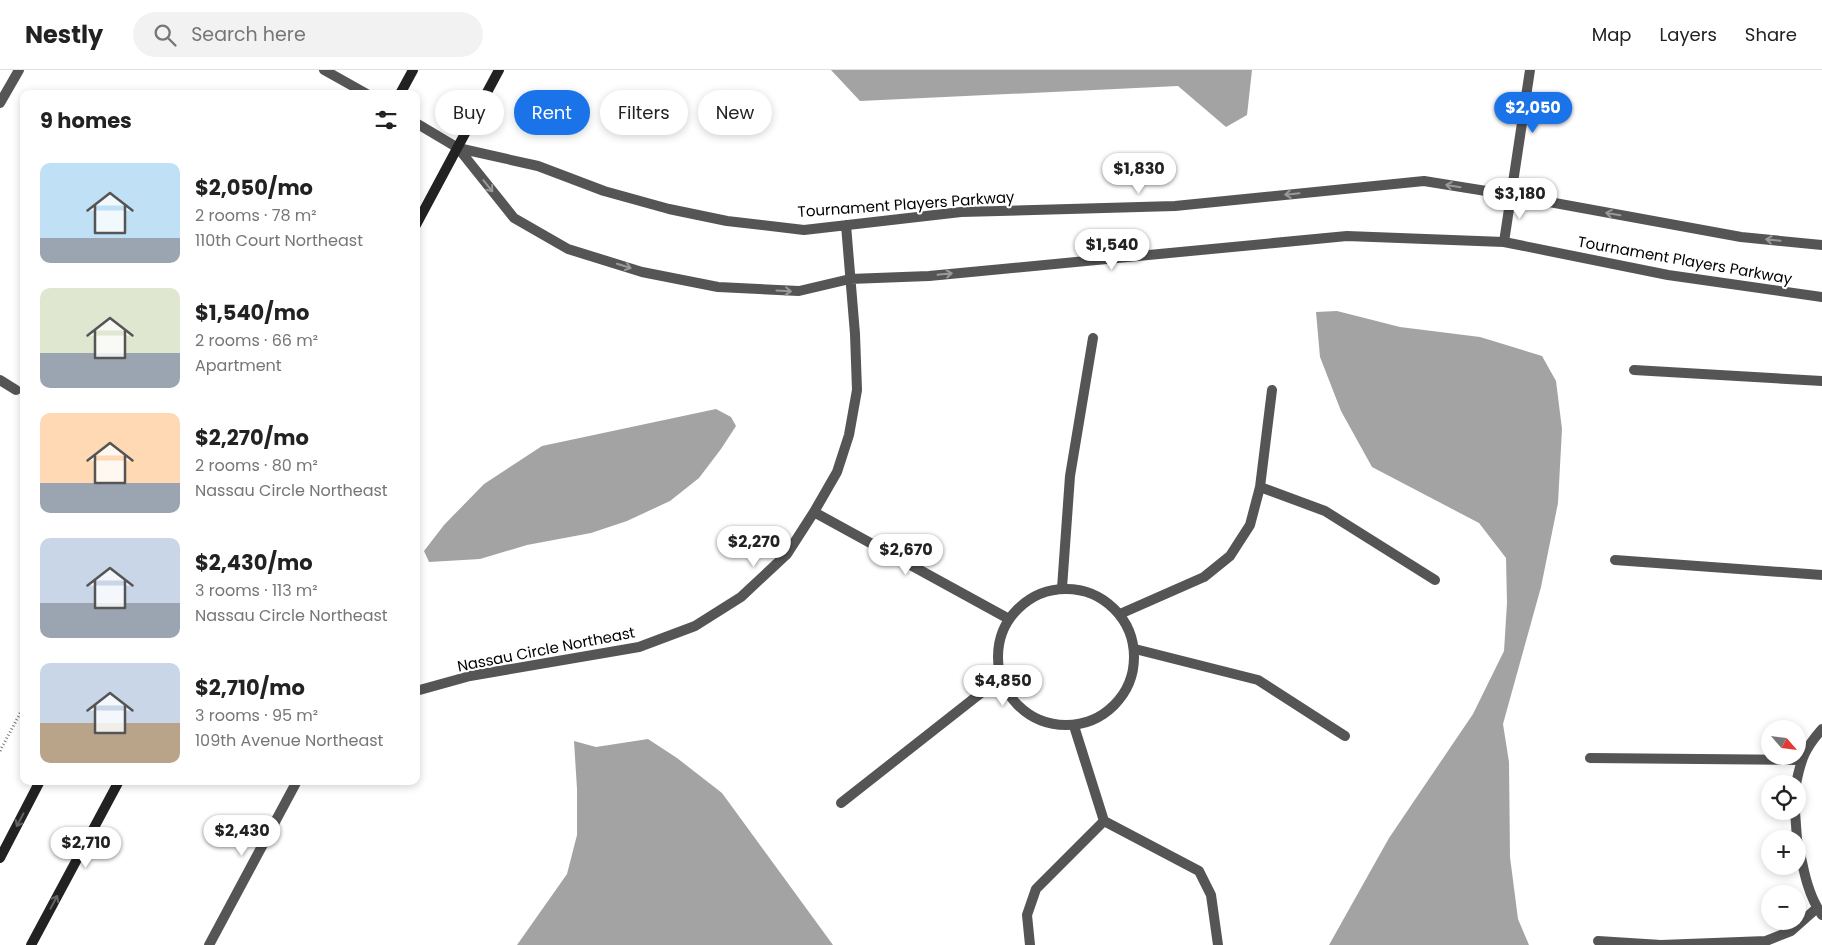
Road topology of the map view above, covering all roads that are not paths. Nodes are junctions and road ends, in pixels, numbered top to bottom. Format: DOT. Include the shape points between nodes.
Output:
graph roads {
  1 [pos="19,70"];
  2 [pos="324,70"];
  3 [pos="412,70"];
  4 [pos="499,70"];
  5 [pos="1530,70"];
  6 [pos="360,90"];
  7 [pos="402,90"];
  8 [pos="0,103"];
  9 [pos="420,125"];
  10 [pos="458,148"];
  11 [pos="1511,195"];
  12 [pos="420,218"];
  13 [pos="846,225"];
  14 [pos="1504,242"];
  15 [pos="1822,245"];
  16 [pos="850,278"];
  17 [pos="1822,297"];
  18 [pos="1093,338"];
  19 [pos="1634,370"];
  20 [pos="0,380"];
  21 [pos="1822,381"];
  22 [pos="16,390"];
  23 [pos="1272,390"];
  24 [pos="1260,487"];
  25 [pos="814,512"];
  26 [pos="1615,560"];
  27 [pos="1822,575"];
  28 [pos="1435,580"];
  29 [pos="1062,588"];
  30 [pos="1120,614"];
  31 [pos="1009,618"];
  32 [pos="1135,649"];
  33 [pos="1000,678"];
  34 [pos="420,690"];
  35 [pos="1074,726"];
  36 [pos="1822,729"];
  37 [pos="1345,736"];
  38 [pos="1806,751"];
  39 [pos="1590,758"];
  40 [pos="1761,760"];
  41 [pos="38,785"];
  42 [pos="116,785"];
  43 [pos="295,785"];
  44 [pos="841,803"];
  45 [pos="1104,820"];
  46 [pos="0,858"];
  47 [pos="1805,875"];
  48 [pos="1820,912"];
  49 [pos="1598,941"];
  50 [pos="31,945"];
  51 [pos="209,945"];
  52 [pos="1030,945"];
  53 [pos="1218,945"];
  54 [pos="1661,945"];
  1 -- 8 [label="street"];
  2 -- 6 [label="street"];
  3 -- 7 [label="main road"];
  4 -- 10 [label="main road"];
  5 -- 11 [label="street"];
  9 -- 10 [label="street"];
  10 -- 12 [label="main road"];
  10 -- 13 [label="street, Tournament Players Parkway" via="538,166 604,190 717,219 804,230"];
  10 -- 16 [label="street, Tournament Players Parkway, one-way" via="514,218 568,249 642,272 718,287 799,292"];
  11 -- 13 [label="street, Tournament Players Parkway, one-way" via="1424,181 1175,206 961,212"];
  11 -- 14 [label="street"];
  15 -- 11 [label="street, Tournament Players Parkway, one-way" via="1741,237"];
  13 -- 16 [label="street, Nassau Circle Northeast"];
  16 -- 14 [label="street, Tournament Players Parkway, one-way" via="929,276 1347,236"];
  14 -- 17 [label="street, Tournament Players Parkway" via="1668,275"];
  16 -- 25 [label="street, Nassau Circle Northeast" via="857,390 850,435 837,472"];
  18 -- 29 [label="street" via="1070,476"];
  19 -- 21 [label="street"];
  20 -- 22 [label="street"];
  23 -- 24 [label="street"];
  24 -- 28 [label="street" via="1325,511"];
  24 -- 30 [label="street" via="1250,525 1230,556 1204,577"];
  25 -- 31 [label="street"];
  25 -- 34 [label="street, Nassau Circle Northeast" via="787,554 742,597 695,626 639,647 470,676"];
  26 -- 27 [label="street"];
  29 -- 30 [label="street" via="1089,592 1108,601"];
  29 -- 31 [label="street" via="1038,594"];
  30 -- 32 [label="street"];
  31 -- 33 [label="street" via="997,655"];
  32 -- 35 [label="street" via="1132,676 1115,705"];
  32 -- 37 [label="street" via="1258,680"];
  33 -- 35 [label="street" via="1018,706 1045,723"];
  33 -- 44 [label="street"];
  35 -- 45 [label="street"];
  36 -- 38 [label="street"];
  39 -- 40 [label="street"];
  41 -- 46 [label="main road, one-way"];
  50 -- 42 [label="main road, one-way"];
  43 -- 51 [label="street"];
  45 -- 52 [label="street" via="1036,889 1027,915"];
  45 -- 53 [label="street" via="1199,871 1211,895"];
  47 -- 48 [label="street"];
  48 -- 54 [label="street" via="1791,931 1766,941"];
  49 -- 54 [label="street"];
}
